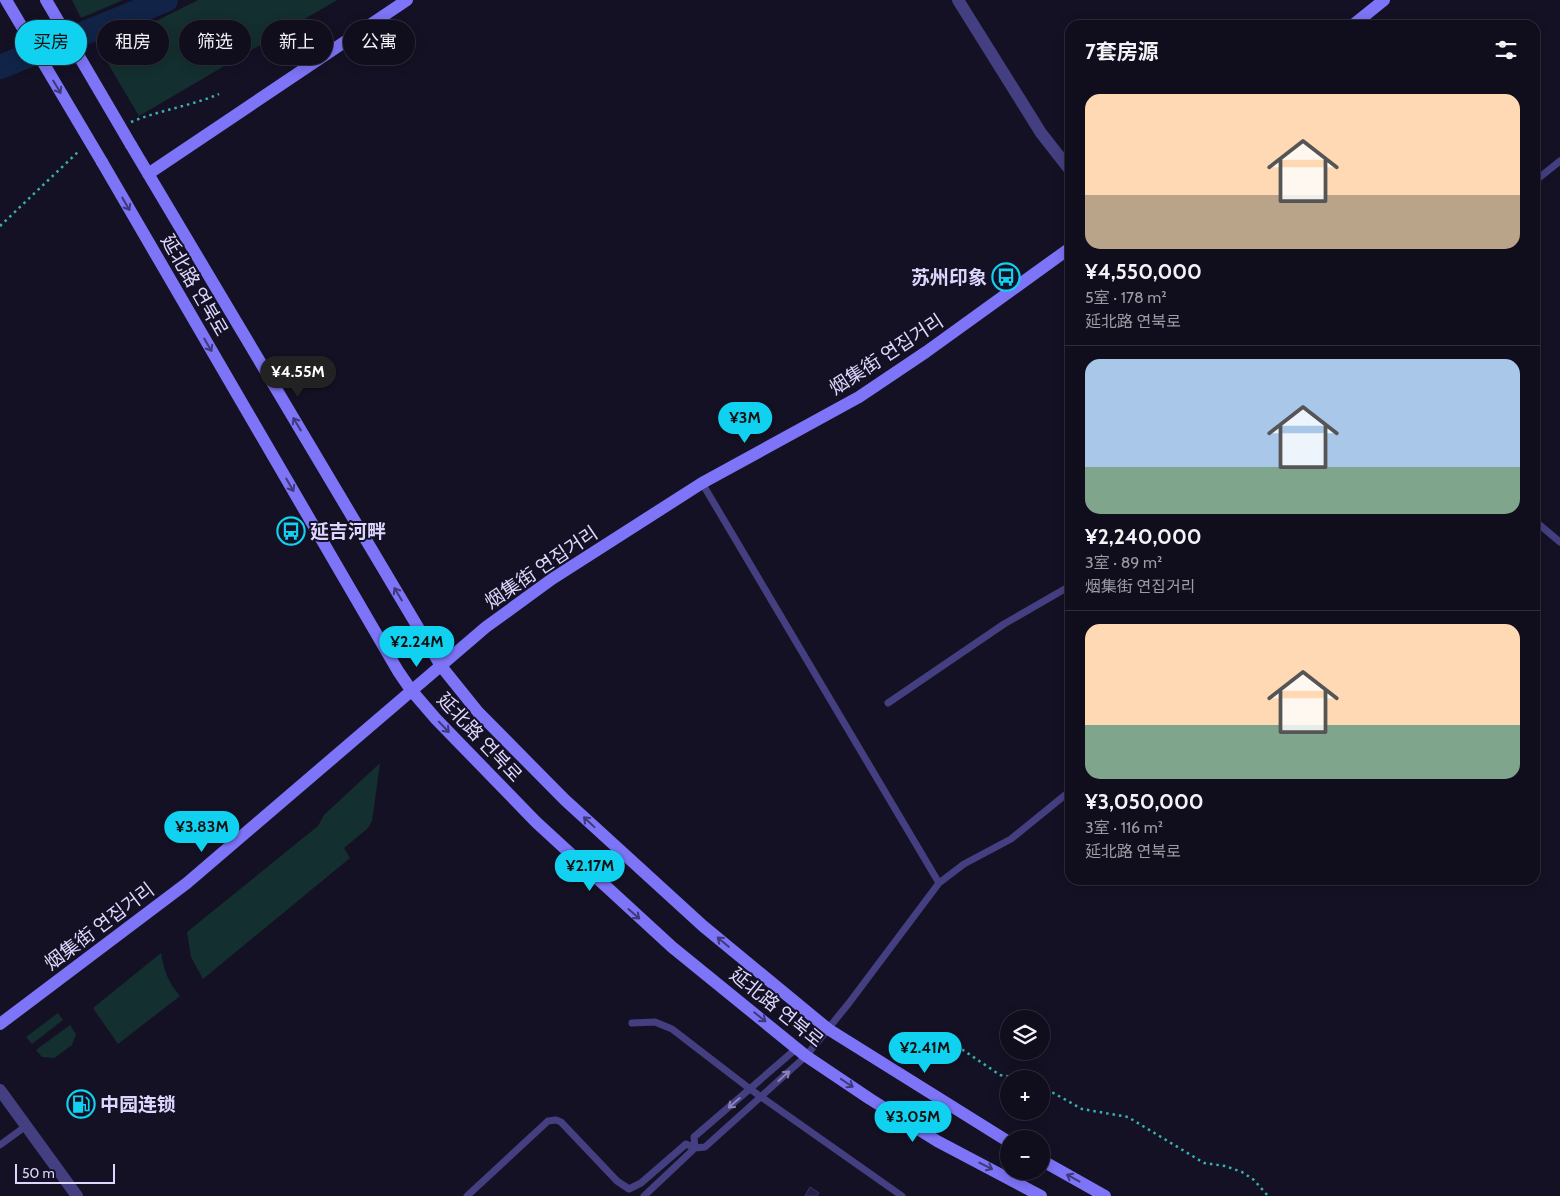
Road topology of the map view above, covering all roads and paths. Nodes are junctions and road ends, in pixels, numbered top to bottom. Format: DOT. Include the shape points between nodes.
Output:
graph roads {
  1 [pos="6,0"];
  2 [pos="46,0"];
  3 [pos="407,0"];
  4 [pos="958,0"];
  5 [pos="1384,0"];
  6 [pos="1359,20"];
  7 [pos="1560,161"];
  8 [pos="1065,164"];
  9 [pos="148,174"];
  10 [pos="1540,177"];
  11 [pos="4,223"];
  12 [pos="0,226"];
  13 [pos="1065,252"];
  14 [pos="702,483"];
  15 [pos="1540,525"];
  16 [pos="1560,542"];
  17 [pos="1065,589"];
  18 [pos="441,666"];
  19 [pos="411,690"];
  20 [pos="888,703"];
  21 [pos="1065,795"];
  22 [pos="939,883"];
  23 [pos="0,1024"];
  24 [pos="632,1024"];
  25 [pos="828,1029"];
  26 [pos="912,1048"];
  27 [pos="802,1052"];
  28 [pos="1000,1075"];
  29 [pos="750,1089"];
  30 [pos="0,1090"];
  31 [pos="1050,1091"];
  32 [pos="761,1097"];
  33 [pos="26,1126"];
  34 [pos="1000,1136"];
  35 [pos="0,1145"];
  36 [pos="695,1148"];
  37 [pos="1050,1165"];
  38 [pos="77,1196"];
  39 [pos="467,1196"];
  40 [pos="644,1196"];
  41 [pos="902,1196"];
  42 [pos="1041,1196"];
  43 [pos="1105,1196"];
  44 [pos="1268,1196"];
  1 -- 19 [label="main road, 延北路 연북로, one-way, bridge"];
  2 -- 9 [label="main road, 延北路 연북로, bridge"];
  3 -- 9 [label="main road"];
  4 -- 8 [label="street" via="1041,133"];
  5 -- 6 [label="main road"];
  7 -- 10 [label="lane"];
  18 -- 9 [label="main road, 延北路 연북로, one-way"];
  11 -- 12 [label="path"];
  13 -- 14 [label="main road, 烟集街 연집거리" via="859,397"];
  14 -- 18 [label="main road, 烟集街 연집거리" via="552,579 486,627"];
  14 -- 22 [label="lane"];
  15 -- 16 [label="lane"];
  17 -- 20 [label="lane" via="1004,624"];
  18 -- 19 [label="main road, 烟集街 연집거리"];
  25 -- 18 [label="main road, 延北路 연북로, one-way" via="682,908 564,800 478,712"];
  19 -- 23 [label="main road, 烟集街 연집거리" via="187,884"];
  19 -- 27 [label="main road, 延北路 연북로, one-way" via="503,789 578,863 672,947"];
  21 -- 22 [label="lane" via="1011,839 964,864"];
  22 -- 25 [label="lane"];
  24 -- 29 [label="lane" via="662,1023"];
  25 -- 27 [label="lane"];
  25 -- 34 [label="main road, 延北路 연북로"];
  26 -- 28 [label="path" via="924,1035 963,1050"];
  27 -- 29 [label="lane"];
  32 -- 27 [label="lane, one-way"];
  27 -- 42 [label="main road, 延北路 연북로, one-way" via="937,1141"];
  29 -- 32 [label="lane"];
  29 -- 36 [label="lane, one-way" via="694,1137"];
  30 -- 33 [label="street"];
  31 -- 44 [label="path" via="1082,1109 1128,1117 1204,1163 1242,1172"];
  32 -- 36 [label="lane" via="705,1147"];
  32 -- 41 [label="lane"];
  33 -- 35 [label="lane"];
  33 -- 38 [label="street"];
  36 -- 39 [label="lane" via="686,1144 641,1183 629,1188 617,1181 561,1122 552,1120"];
  36 -- 40 [label="lane"];
  43 -- 37 [label="main road, one-way"];
}
